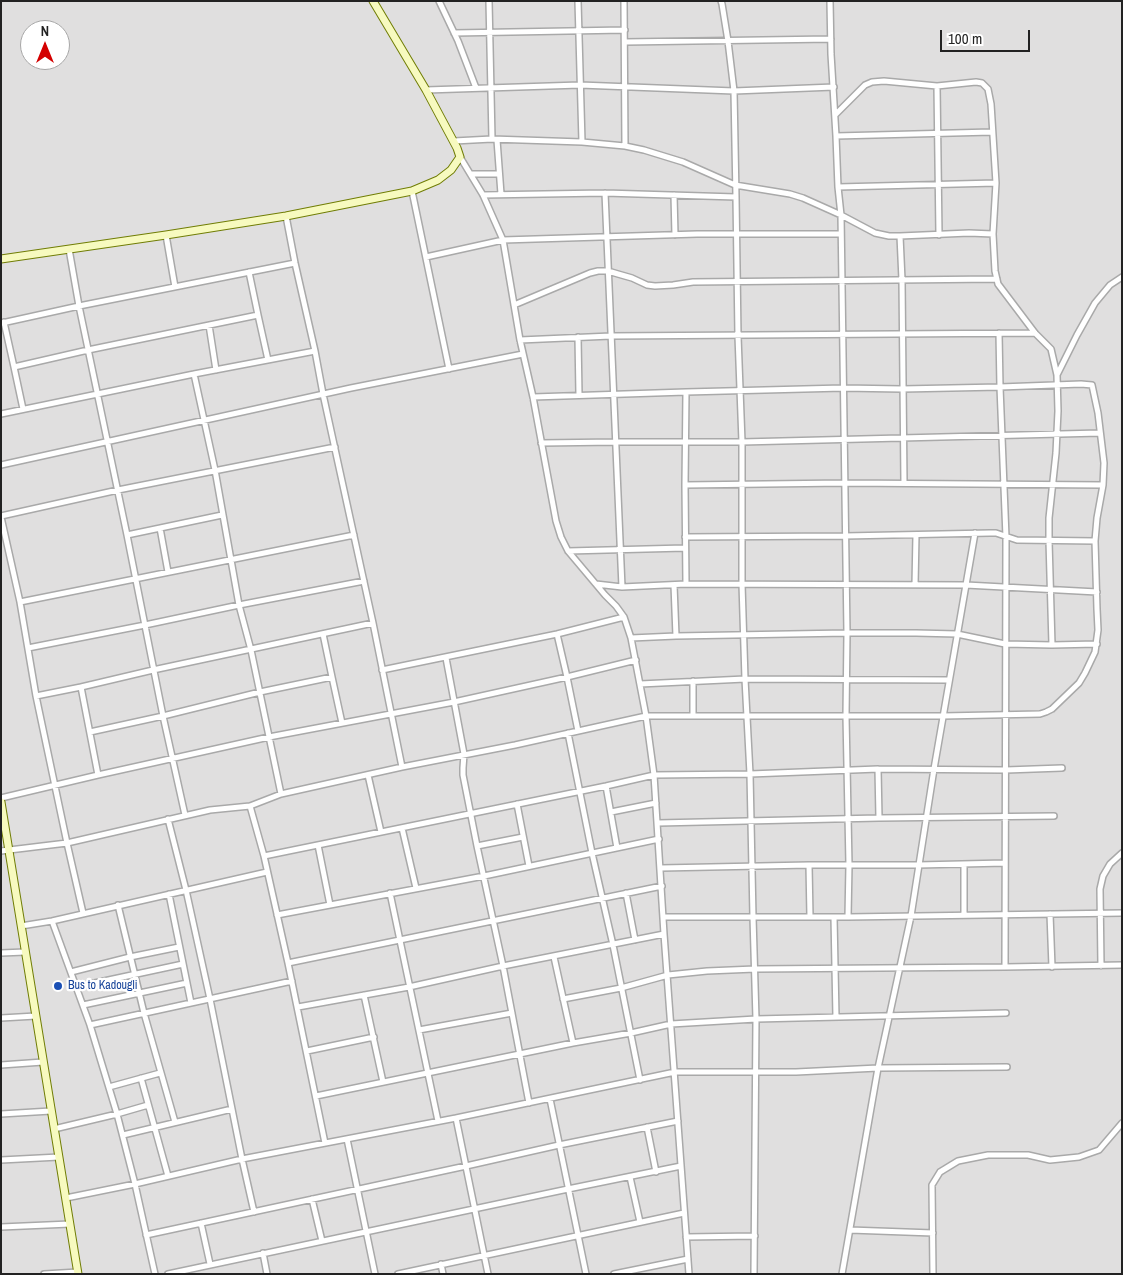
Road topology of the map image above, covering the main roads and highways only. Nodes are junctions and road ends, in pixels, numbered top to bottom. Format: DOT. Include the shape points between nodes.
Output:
graph roads {
  1 [pos="373,1"];
  2 [pos="1,259"];
  3 [pos="1,800"];
  4 [pos="5,851"];
  5 [pos="78,1273"];
  1 -- 2 [label="main road" via="454,141 460,158 445,174 412,191 286,216"];
  3 -- 4 [label="main road"];
  4 -- 5 [label="main road" via="21,926"];
}
